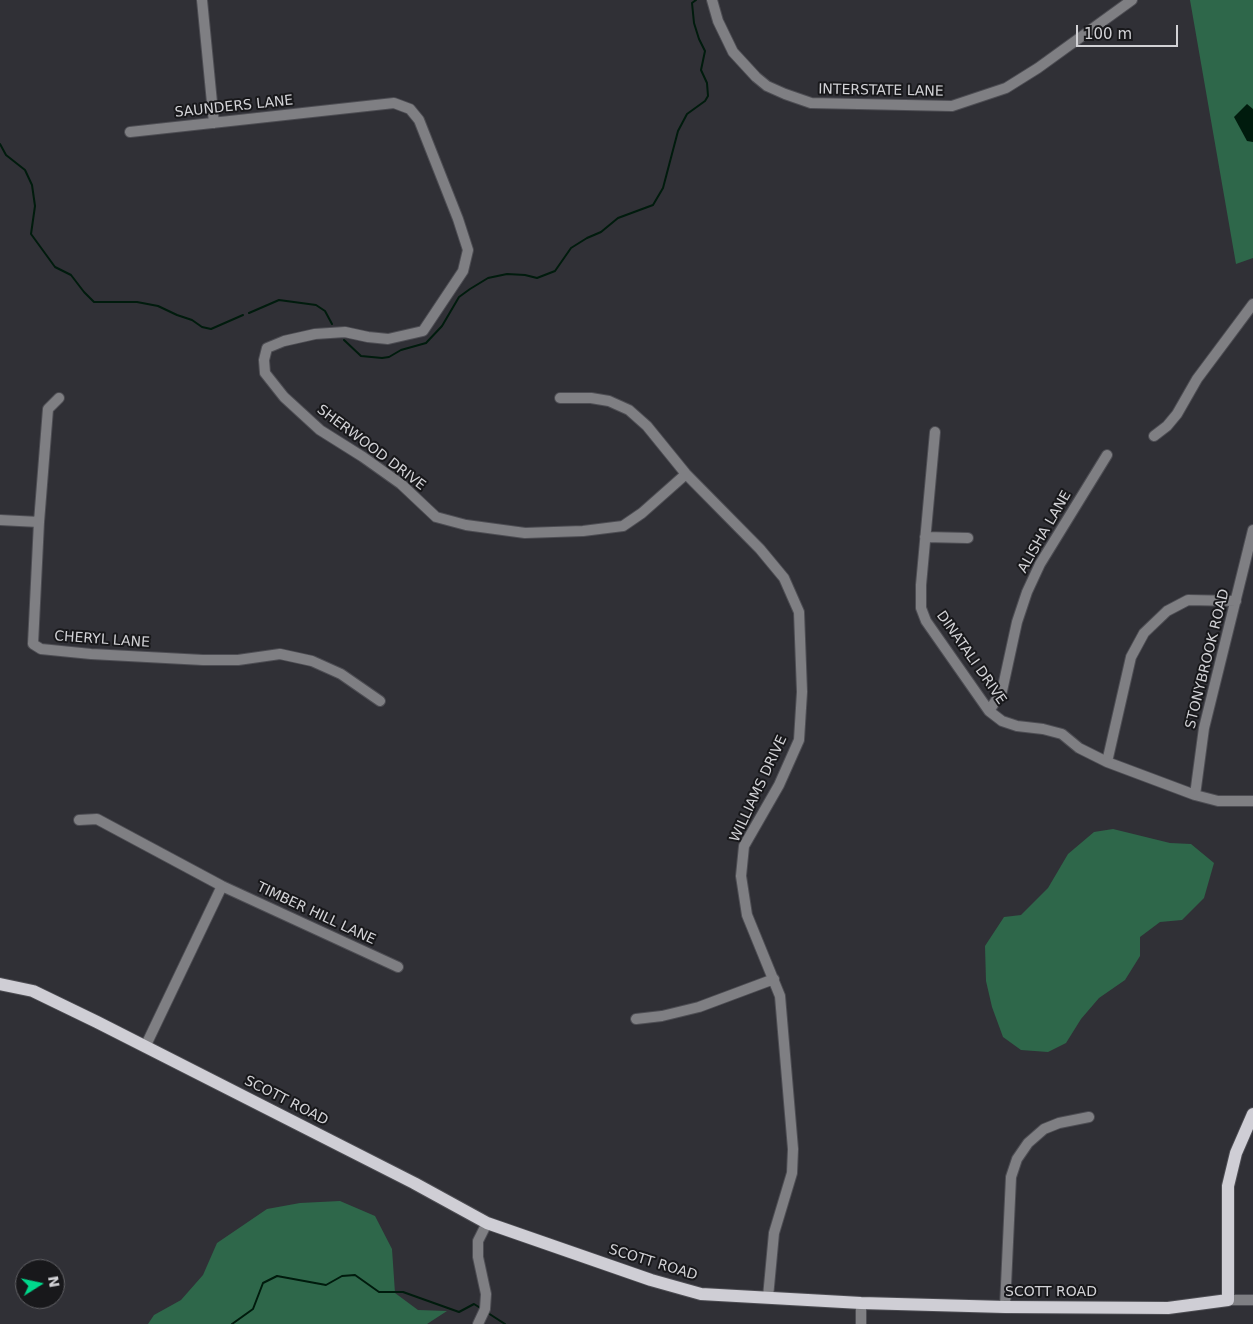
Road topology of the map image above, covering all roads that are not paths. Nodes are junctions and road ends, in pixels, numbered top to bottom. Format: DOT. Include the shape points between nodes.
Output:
graph roads {
  1 [pos="202,0"];
  2 [pos="712,0"];
  3 [pos="1132,0"];
  4 [pos="342,110"];
  5 [pos="214,123"];
  6 [pos="130,132"];
  7 [pos="1253,304"];
  8 [pos="59,398"];
  9 [pos="560,398"];
  10 [pos="935,432"];
  11 [pos="1154,436"];
  12 [pos="1107,456"];
  13 [pos="686,474"];
  14 [pos="0,520"];
  15 [pos="39,522"];
  16 [pos="1253,530"];
  17 [pos="925,537"];
  18 [pos="968,538"];
  19 [pos="1236,600"];
  20 [pos="380,701"];
  21 [pos="989,711"];
  22 [pos="1107,762"];
  23 [pos="1196,795"];
  24 [pos="1253,801"];
  25 [pos="79,820"];
  26 [pos="222,886"];
  27 [pos="398,967"];
  28 [pos="774,979"];
  29 [pos="0,984"];
  30 [pos="636,1019"];
  31 [pos="144,1047"];
  32 [pos="1253,1114"];
  33 [pos="1089,1117"];
  34 [pos="487,1223"];
  35 [pos="768,1297"];
  36 [pos="1228,1300"];
  37 [pos="1253,1300"];
  38 [pos="861,1303"];
  39 [pos="1005,1307"];
  40 [pos="482,1316"];
  41 [pos="861,1324"];
  1 -- 5 [label="street"];
  2 -- 3 [label="street, INTERSTATE LANE" via="733,52 767,86 785,94 810,103 952,106 1006,88"];
  4 -- 5 [label="street, SAUNDERS LANE"];
  4 -- 13 [label="street, SHERWOOD DRIVE" via="394,103 410,109 419,120 468,250 463,271 423,331 388,339 330,332 267,348 265,373 284,396 320,430 401,484 436,516 466,525 525,533 624,526"];
  5 -- 6 [label="street, SAUNDERS LANE"];
  7 -- 11 [label="street" via="1197,379 1177,414"];
  8 -- 15 [label="street, CHERYL LANE" via="48,409"];
  9 -- 13 [label="street, WILLIAMS DRIVE" via="609,401 629,410 647,426"];
  10 -- 17 [label="street, DINATALI DRIVE"];
  12 -- 21 [label="street, ALISHA LANE" via="1037,570 1017,622 1002,691"];
  13 -- 28 [label="street, WILLIAMS DRIVE" via="784,578 799,612 802,692 798,740 779,785 744,846 741,876 747,915"];
  14 -- 15 [label="street"];
  15 -- 20 [label="street, CHERYL LANE" via="33,644 41,649 203,660 238,660 280,654 312,661 341,674"];
  16 -- 19 [label="street, STONYBROOK ROAD"];
  17 -- 18 [label="street"];
  17 -- 21 [label="street, DINATALI DRIVE" via="921,608 926,621"];
  19 -- 22 [label="street" via="1188,600 1167,611 1144,633 1131,657"];
  19 -- 23 [label="street, STONYBROOK ROAD" via="1204,728"];
  21 -- 22 [label="street, DINATALI DRIVE" via="1002,721 1017,726 1062,734 1079,748"];
  22 -- 23 [label="street, DINATALI DRIVE"];
  23 -- 24 [label="street, DINATALI DRIVE" via="1218,800"];
  25 -- 26 [label="street, TIMBER HILL LANE" via="97,818"];
  26 -- 27 [label="street, TIMBER HILL LANE"];
  26 -- 31 [label="street"];
  28 -- 30 [label="street" via="699,1007"];
  28 -- 35 [label="street, WILLIAMS DRIVE" via="783,1017 793,1149 792,1174 774,1233"];
  29 -- 31 [label="main road, SCOTT ROAD" via="33,991"];
  31 -- 34 [label="main road, SCOTT ROAD"];
  32 -- 36 [label="main road" via="1236,1153 1228,1186"];
  33 -- 39 [label="street" via="1059,1123 1044,1130 1017,1158 1011,1178"];
  34 -- 35 [label="main road, SCOTT ROAD" via="701,1294"];
  34 -- 40 [label="street" via="478,1241 486,1294"];
  35 -- 38 [label="main road, SCOTT ROAD"];
  36 -- 37 [label="street"];
  36 -- 39 [label="main road, SCOTT ROAD" via="1168,1308"];
  38 -- 39 [label="main road, SCOTT ROAD"];
  38 -- 41 [label="street"];
}
